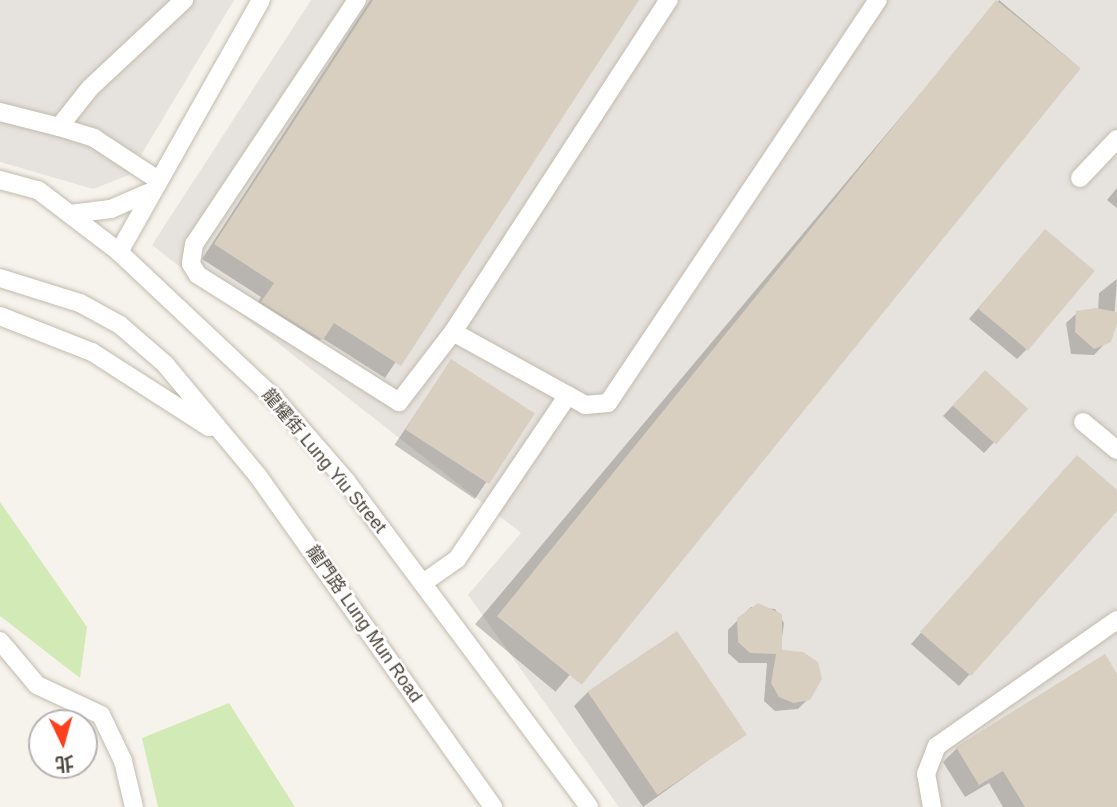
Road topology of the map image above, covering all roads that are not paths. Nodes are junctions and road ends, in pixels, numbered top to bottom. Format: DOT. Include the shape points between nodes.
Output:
graph roads {
  1 [pos="184,0"];
  2 [pos="261,0"];
  3 [pos="357,0"];
  4 [pos="669,0"];
  5 [pos="878,0"];
  6 [pos="0,112"];
  7 [pos="59,127"];
  8 [pos="1117,139"];
  9 [pos="1080,178"];
  10 [pos="0,180"];
  11 [pos="152,185"];
  12 [pos="70,214"];
  13 [pos="119,252"];
  14 [pos="0,278"];
  15 [pos="0,316"];
  16 [pos="453,331"];
  17 [pos="568,395"];
  18 [pos="1083,422"];
  19 [pos="231,443"];
  20 [pos="1117,450"];
  21 [pos="423,583"];
  22 [pos="1117,620"];
  23 [pos="0,641"];
  24 [pos="134,807"];
  25 [pos="493,807"];
  26 [pos="589,807"];
  27 [pos="932,807"];
  1 -- 7 [label="street" via="90,88"];
  2 -- 11 [label="street"];
  3 -- 16 [label="street" via="194,244 191,264 394,401 411,393"];
  4 -- 16 [label="street"];
  5 -- 17 [label="street" via="608,404 593,408"];
  6 -- 7 [label="street"];
  7 -- 11 [label="street" via="94,138"];
  8 -- 9 [label="street"];
  10 -- 12 [label="street, 龍耀街 Lung Yiu Street" via="24,182"];
  11 -- 12 [label="street" via="111,209"];
  11 -- 13 [label="street"];
  12 -- 13 [label="street, 龍耀街 Lung Yiu Street"];
  13 -- 21 [label="street, 龍耀街 Lung Yiu Street" via="276,400"];
  14 -- 19 [label="street, 龍門路 Lung Mun Road" via="50,290 120,325 165,364"];
  15 -- 19 [label="street, 龍門路 Lung Mun Road" via="92,352"];
  16 -- 17 [label="street"];
  17 -- 21 [label="street" via="457,559"];
  18 -- 20 [label="street"];
  19 -- 25 [label="street, 龍門路 Lung Mun Road"];
  21 -- 26 [label="street, 龍耀街 Lung Yiu Street"];
  22 -- 27 [label="street" via="937,746 926,774"];
  23 -- 24 [label="street" via="37,685 101,715 124,761"];
}
